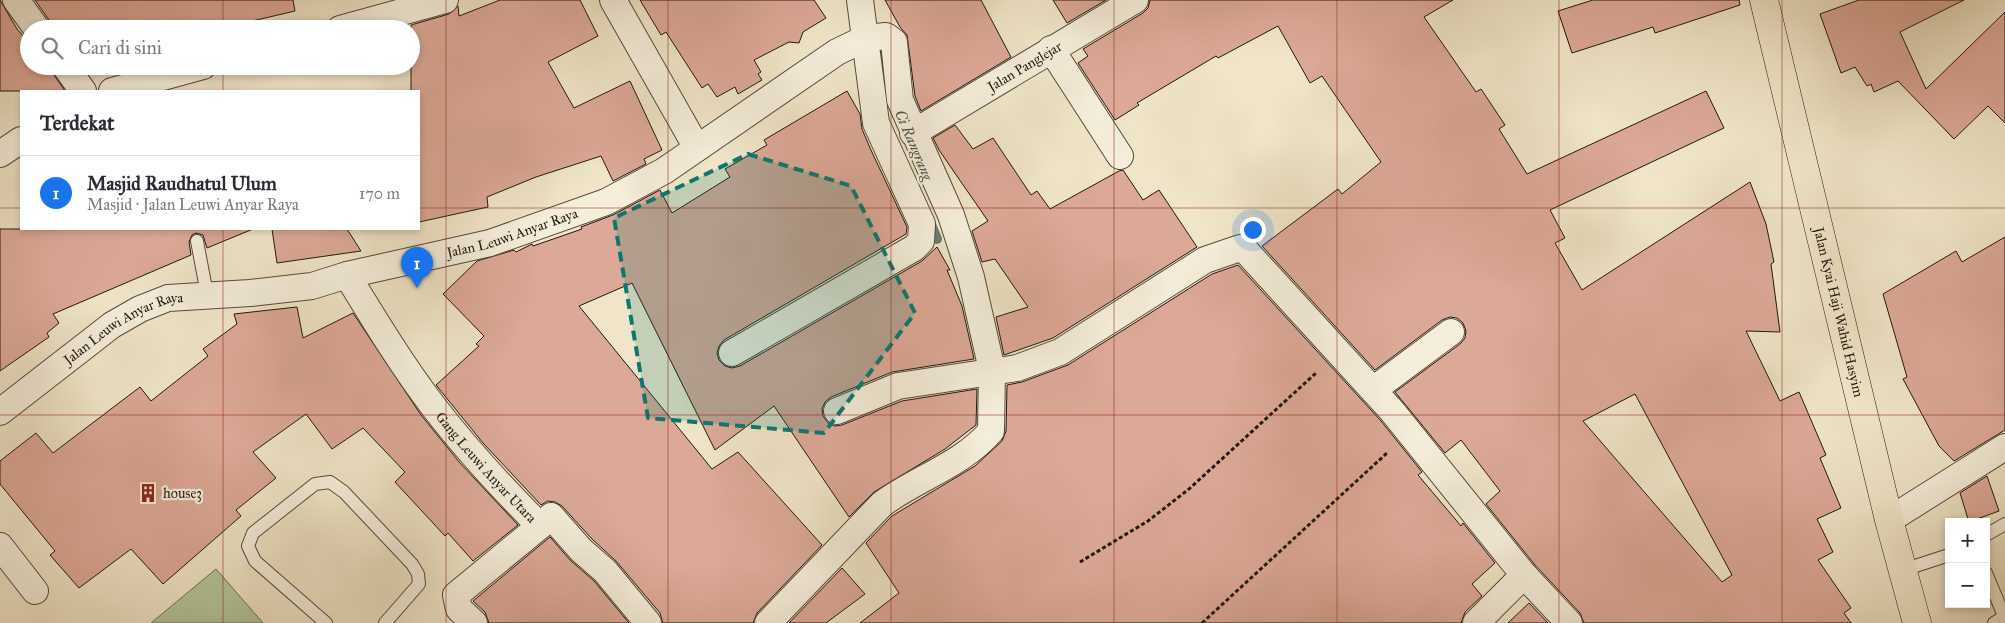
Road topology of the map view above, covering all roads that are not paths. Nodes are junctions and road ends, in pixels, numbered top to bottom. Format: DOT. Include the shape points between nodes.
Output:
graph roads {
  1 [pos="16,0"];
  2 [pos="445,0"];
  3 [pos="613,0"];
  4 [pos="860,0"];
  5 [pos="1136,0"];
  6 [pos="1764,0"];
  7 [pos="30,20"];
  8 [pos="373,20"];
  9 [pos="874,37"];
  10 [pos="1051,49"];
  11 [pos="71,75"];
  12 [pos="171,75"];
  13 [pos="82,90"];
  14 [pos="116,90"];
  15 [pos="913,133"];
  16 [pos="20,141"];
  17 [pos="697,148"];
  18 [pos="0,154"];
  19 [pos="1120,156"];
  20 [pos="197,241"];
  21 [pos="347,275"];
  22 [pos="207,294"];
  23 [pos="1450,332"];
  24 [pos="732,353"];
  25 [pos="992,370"];
  26 [pos="1373,390"];
  27 [pos="837,411"];
  28 [pos="0,412"];
  29 [pos="2005,447"];
  30 [pos="1889,520"];
  31 [pos="2005,524"];
  32 [pos="540,526"];
  33 [pos="1990,533"];
  34 [pos="0,546"];
  35 [pos="1945,556"];
  36 [pos="1903,570"];
  37 [pos="1524,575"];
  38 [pos="1990,585"];
  39 [pos="35,591"];
  40 [pos="2001,618"];
  41 [pos="326,623"];
  42 [pos="385,623"];
  43 [pos="474,623"];
  44 [pos="648,623"];
  45 [pos="768,623"];
  46 [pos="1476,623"];
  47 [pos="1569,623"];
  48 [pos="1917,623"];
  1 -- 7 [label="street"];
  2 -- 8 [label="street"];
  3 -- 17 [label="street"];
  4 -- 9 [label="street"];
  5 -- 10 [label="street, Jalan Panglejar"];
  6 -- 30 [label="main road, Jalan Kyai Haji Wahid Hasyim"];
  9 -- 15 [label="street" via="894,42 900,100"];
  9 -- 17 [label="street, Jalan Leuwi Anyar Raya" via="837,52"];
  9 -- 24 [label="street" via="876,123 922,224 921,241"];
  10 -- 15 [label="street, Jalan Panglejar"];
  10 -- 19 [label="street"];
  11 -- 13 [label="street"];
  12 -- 14 [label="street"];
  15 -- 25 [label="street" via="954,224 971,277"];
  16 -- 18 [label="street"];
  17 -- 21 [label="street, Jalan Leuwi Anyar Raya" via="664,171 606,202 490,243"];
  20 -- 22 [label="lane"];
  21 -- 22 [label="street, Jalan Leuwi Anyar Raya" via="312,286"];
  21 -- 32 [label="street, Gang Leuwi Anyar Utara" via="432,406 497,482"];
  22 -- 28 [label="street, Jalan Leuwi Anyar Raya" via="168,298 140,309 112,325"];
  23 -- 26 [label="street"];
  25 -- 26 [label="street" via="1017,368 1060,352 1206,260 1238,248 1245,250"];
  25 -- 27 [label="street" via="898,386"];
  25 -- 45 [label="street" via="991,431 972,450 902,489 882,504"];
  26 -- 37 [label="street"];
  29 -- 30 [label="street"];
  30 -- 36 [label="main road, Jalan Kyai Haji Wahid Hasyim"];
  31 -- 33 [label="lane"];
  32 -- 43 [label="street" via="456,595 459,609"];
  32 -- 44 [label="street, Gang Leuwi Anyar Utara" via="551,516 605,571"];
  34 -- 39 [label="street"];
  35 -- 36 [label="lane"];
  36 -- 48 [label="main road, Jalan Kyai Haji Wahid Hasyim"];
  37 -- 46 [label="street"];
  37 -- 47 [label="street"];
  38 -- 40 [label="lane"];
  41 -- 42 [label="lane" via="255,561 248,546 253,533 315,484 330,482 344,492 418,574 419,584"];
}
